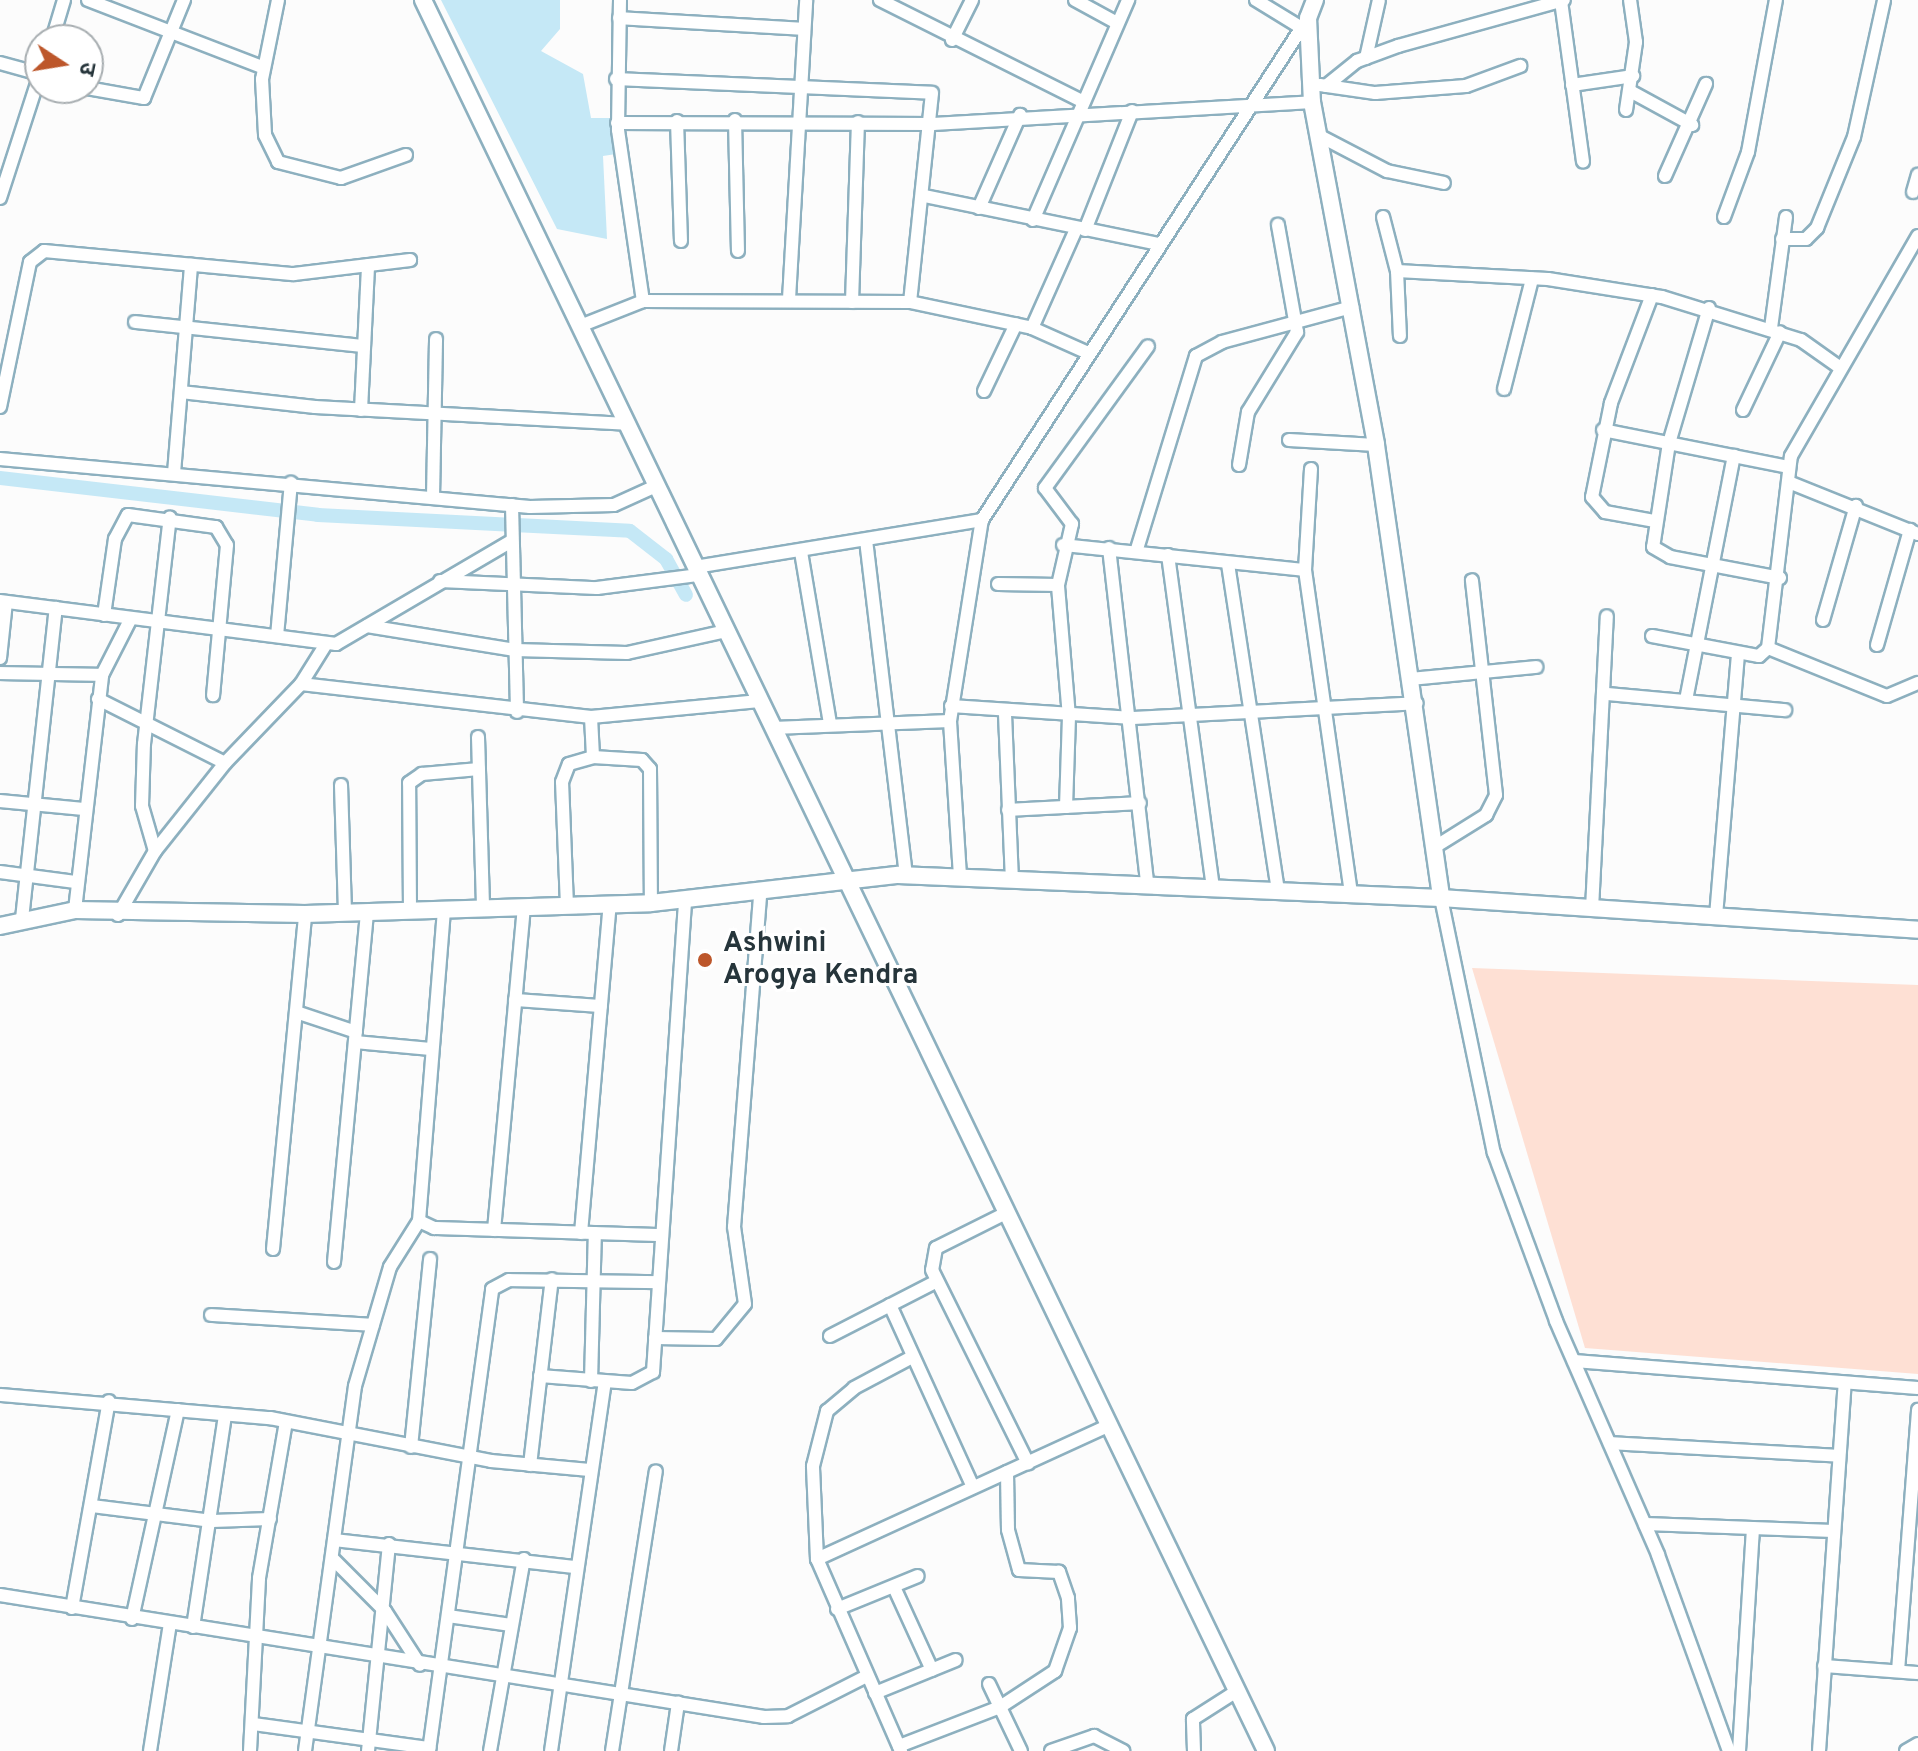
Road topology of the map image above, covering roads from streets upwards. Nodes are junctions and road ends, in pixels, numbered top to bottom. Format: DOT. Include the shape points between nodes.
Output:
graph roads {
  1 [pos="64,0"];
  2 [pos="88,0"];
  3 [pos="184,0"];
  4 [pos="278,0"];
  5 [pos="423,0"];
  6 [pos="620,0"];
  7 [pos="806,0"];
  8 [pos="880,0"];
  9 [pos="972,0"];
  10 [pos="1075,0"];
  11 [pos="1128,0"];
  12 [pos="1256,0"];
  13 [pos="1315,0"];
  14 [pos="1379,0"];
  15 [pos="1563,0"];
  16 [pos="1630,0"];
  17 [pos="1776,0"];
  18 [pos="1884,0"];
  19 [pos="619,18"];
  20 [pos="1304,22"];
  21 [pos="1117,23"];
  22 [pos="57,24"];
  23 [pos="804,29"];
  24 [pos="173,34"];
  25 [pos="952,40"];
  26 [pos="1366,58"];
  27 [pos="0,63"];
  28 [pos="1520,66"];
  29 [pos="262,67"];
  30 [pos="24,70"];
  31 [pos="1633,76"];
  32 [pos="616,79"];
  33 [pos="801,84"];
  34 [pos="1706,84"];
  35 [pos="1318,85"];
  36 [pos="1572,85"];
  37 [pos="1630,91"];
  38 [pos="104,92"];
  39 [pos="1312,102"];
  40 [pos="30,104"];
  41 [pos="1080,106"];
  42 [pos="1247,110"];
  43 [pos="1626,110"];
  44 [pos="1132,111"];
  45 [pos="1020,115"];
  46 [pos="800,119"];
  47 [pos="735,120"];
  48 [pos="677,121"];
  49 [pos="858,122"];
  50 [pos="617,123"];
  51 [pos="933,124"];
  52 [pos="1692,125"];
  53 [pos="1318,135"];
  54 [pos="406,155"];
  55 [pos="1583,161"];
  56 [pos="1918,175"];
  57 [pos="1665,176"];
  58 [pos="1444,183"];
  59 [pos="1913,192"];
  60 [pos="925,196"];
  61 [pos="0,198"];
  62 [pos="979,208"];
  63 [pos="1383,217"];
  64 [pos="1724,217"];
  65 [pos="1786,217"];
  66 [pos="1033,220"];
  67 [pos="1278,225"];
  68 [pos="1081,229"];
  69 [pos="1918,236"];
  70 [pos="1782,239"];
  71 [pos="681,241"];
  72 [pos="1158,244"];
  73 [pos="738,251"];
  74 [pos="410,260"];
  75 [pos="191,265"];
  76 [pos="368,265"];
  77 [pos="1397,271"];
  78 [pos="1532,279"];
  79 [pos="1652,295"];
  80 [pos="789,299"];
  81 [pos="643,301"];
  82 [pos="852,302"];
  83 [pos="910,302"];
  84 [pos="1352,307"];
  85 [pos="1709,308"];
  86 [pos="135,322"];
  87 [pos="1297,323"];
  88 [pos="1016,324"];
  89 [pos="580,326"];
  90 [pos="186,328"];
  91 [pos="1032,328"];
  92 [pos="1776,330"];
  93 [pos="1400,336"];
  94 [pos="436,339"];
  95 [pos="364,346"];
  96 [pos="1148,346"];
  97 [pos="1086,352"];
  98 [pos="1839,367"];
  99 [pos="1504,389"];
  100 [pos="984,391"];
  101 [pos="181,392"];
  102 [pos="0,407"];
  103 [pos="361,410"];
  104 [pos="1743,410"];
  105 [pos="434,413"];
  106 [pos="627,424"];
  107 [pos="1603,430"];
  108 [pos="1289,440"];
  109 [pos="1669,443"];
  110 [pos="1376,445"];
  111 [pos="1734,456"];
  112 [pos="0,459"];
  113 [pos="1239,465"];
  114 [pos="1788,467"];
  115 [pos="1311,469"];
  116 [pos="174,473"];
  117 [pos="291,483"];
  118 [pos="1791,483"];
  119 [pos="656,486"];
  120 [pos="433,497"];
  121 [pos="1856,506"];
  122 [pos="512,509"];
  123 [pos="170,517"];
  124 [pos="982,520"];
  125 [pos="1655,521"];
  126 [pos="1914,532"];
  127 [pos="510,537"];
  128 [pos="866,540"];
  129 [pos="1063,545"];
  130 [pos="1109,548"];
  131 [pos="1137,549"];
  132 [pos="801,552"];
  133 [pos="1168,555"];
  134 [pos="1228,564"];
  135 [pos="1715,566"];
  136 [pos="1305,570"];
  137 [pos="697,571"];
  138 [pos="1780,578"];
  139 [pos="1472,580"];
  140 [pos="440,581"];
  141 [pos="998,584"];
  142 [pos="1058,585"];
  143 [pos="513,587"];
  144 [pos="3,601"];
  145 [pos="56,608"];
  146 [pos="104,615"];
  147 [pos="1607,616"];
  148 [pos="131,618"];
  149 [pos="1823,620"];
  150 [pos="157,622"];
  151 [pos="367,626"];
  152 [pos="219,629"];
  153 [pos="726,631"];
  154 [pos="277,636"];
  155 [pos="1652,636"];
  156 [pos="326,644"];
  157 [pos="1697,645"];
  158 [pos="1877,645"];
  159 [pos="1768,648"];
  160 [pos="515,650"];
  161 [pos="1738,654"];
  162 [pos="0,658"];
  163 [pos="1536,667"];
  164 [pos="1483,672"];
  165 [pos="0,673"];
  166 [pos="47,674"];
  167 [pos="102,675"];
  168 [pos="1411,679"];
  169 [pos="301,684"];
  170 [pos="1917,686"];
  171 [pos="1608,694"];
  172 [pos="213,695"];
  173 [pos="98,699"];
  174 [pos="1686,700"];
  175 [pos="759,701"];
  176 [pos="1417,703"];
  177 [pos="1732,704"];
  178 [pos="951,706"];
  179 [pos="1323,710"];
  180 [pos="1785,710"];
  181 [pos="517,712"];
  182 [pos="1005,714"];
  183 [pos="1252,715"];
  184 [pos="591,717"];
  185 [pos="1069,717"];
  186 [pos="1192,717"];
  187 [pos="1133,718"];
  188 [pos="950,721"];
  189 [pos="886,723"];
  190 [pos="830,724"];
  191 [pos="146,727"];
  192 [pos="773,728"];
  193 [pos="478,737"];
  194 [pos="593,757"];
  195 [pos="225,763"];
  196 [pos="479,769"];
  197 [pos="341,785"];
  198 [pos="0,801"];
  199 [pos="1140,803"];
  200 [pos="34,804"];
  201 [pos="1066,807"];
  202 [pos="84,809"];
  203 [pos="1008,810"];
  204 [pos="1438,845"];
  205 [pos="155,851"];
  206 [pos="0,872"];
  207 [pos="27,875"];
  208 [pos="906,875"];
  209 [pos="960,876"];
  210 [pos="1012,878"];
  211 [pos="845,879"];
  212 [pos="75,882"];
  213 [pos="1147,883"];
  214 [pos="1213,887"];
  215 [pos="1278,891"];
  216 [pos="760,894"];
  217 [pos="1351,895"];
  218 [pos="1441,898"];
  219 [pos="685,901"];
  220 [pos="651,903"];
  221 [pos="610,904"];
  222 [pos="567,906"];
  223 [pos="524,907"];
  224 [pos="483,908"];
  225 [pos="1592,909"];
  226 [pos="75,910"];
  227 [pos="444,910"];
  228 [pos="410,911"];
  229 [pos="367,912"];
  230 [pos="345,913"];
  231 [pos="305,914"];
  232 [pos="118,915"];
  233 [pos="1716,916"];
  234 [pos="22,919"];
  235 [pos="0,926"];
  236 [pos="1918,930"];
  237 [pos="515,1000"];
  238 [pos="601,1006"];
  239 [pos="296,1012"];
  240 [pos="355,1037"];
  241 [pos="431,1049"];
  242 [pos="1006,1213"];
  243 [pos="419,1221"];
  244 [pos="494,1230"];
  245 [pos="581,1233"];
  246 [pos="595,1233"];
  247 [pos="659,1235"];
  248 [pos="273,1249"];
  249 [pos="430,1259"];
  250 [pos="334,1262"];
  251 [pos="552,1279"];
  252 [pos="595,1281"];
  253 [pos="657,1282"];
  254 [pos="935,1282"];
  255 [pos="890,1305"];
  256 [pos="211,1315"];
  257 [pos="373,1325"];
  258 [pos="830,1336"];
  259 [pos="655,1338"];
  260 [pos="912,1357"];
  261 [pos="1574,1361"];
  262 [pos="540,1376"];
  263 [pos="591,1381"];
  264 [pos="605,1382"];
  265 [pos="1845,1383"];
  266 [pos="1918,1388"];
  267 [pos="0,1395"];
  268 [pos="109,1401"];
  269 [pos="178,1410"];
  270 [pos="1918,1410"];
  271 [pos="225,1415"];
  272 [pos="286,1422"];
  273 [pos="1107,1426"];
  274 [pos="346,1434"];
  275 [pos="1610,1443"];
  276 [pos="411,1447"];
  277 [pos="1839,1456"];
  278 [pos="466,1457"];
  279 [pos="1028,1463"];
  280 [pos="530,1465"];
  281 [pos="590,1470"];
  282 [pos="656,1471"];
  283 [pos="1007,1472"];
  284 [pos="973,1487"];
  285 [pos="92,1506"];
  286 [pos="153,1516"];
  287 [pos="270,1519"];
  288 [pos="212,1521"];
  289 [pos="1645,1524"];
  290 [pos="1753,1528"];
  291 [pos="1834,1531"];
  292 [pos="334,1540"];
  293 [pos="389,1544"];
  294 [pos="456,1549"];
  295 [pos="524,1559"];
  296 [pos="817,1559"];
  297 [pos="334,1560"];
  298 [pos="576,1567"];
  299 [pos="918,1576"];
  300 [pos="894,1587"];
  301 [pos="0,1595"];
  302 [pos="72,1608"];
  303 [pos="837,1609"];
  304 [pos="385,1611"];
  305 [pos="448,1616"];
  306 [pos="132,1619"];
  307 [pos="170,1624"];
  308 [pos="511,1625"];
  309 [pos="193,1627"];
  310 [pos="261,1637"];
  311 [pos="322,1647"];
  312 [pos="381,1658"];
  313 [pos="956,1660"];
  314 [pos="420,1665"];
  315 [pos="1824,1666"];
  316 [pos="442,1669"];
  317 [pos="932,1670"];
  318 [pos="1898,1671"];
  319 [pos="1918,1673"];
  320 [pos="867,1676"];
  321 [pos="501,1680"];
  322 [pos="989,1684"];
  323 [pos="561,1687"];
  324 [pos="1237,1691"];
  325 [pos="875,1693"];
  326 [pos="621,1695"];
  327 [pos="678,1703"];
  328 [pos="1000,1707"];
  329 [pos="254,1724"];
  330 [pos="308,1731"];
  331 [pos="1918,1744"];
  332 [pos="369,1745"];
  333 [pos="900,1748"];
  334 [pos="429,1750"];
  335 [pos="150,1751"];
  336 [pos="250,1751"];
  337 [pos="305,1751"];
  338 [pos="490,1751"];
  339 [pos="551,1751"];
  340 [pos="612,1751"];
  341 [pos="671,1751"];
  342 [pos="1021,1751"];
  343 [pos="1052,1751"];
  344 [pos="1123,1751"];
  345 [pos="1194,1751"];
  346 [pos="1266,1751"];
  347 [pos="1729,1751"];
  348 [pos="1739,1751"];
  349 [pos="1819,1751"];
  350 [pos="1906,1751"];
  1 -- 22 [label="street"];
  2 -- 24 [label="street"];
  3 -- 24 [label="street"];
  4 -- 29 [label="street"];
  5 -- 89 [label="street"];
  6 -- 19 [label="street"];
  7 -- 23 [label="street"];
  8 -- 25 [label="street"];
  9 -- 25 [label="street"];
  10 -- 21 [label="street"];
  11 -- 21 [label="street"];
  12 -- 20 [label="street"];
  13 -- 20 [label="street"];
  14 -- 26 [label="street"];
  15 -- 26 [label="street"];
  15 -- 36 [label="street"];
  16 -- 31 [label="street"];
  17 -- 64 [label="street" via="1748,152"];
  18 -- 70 [label="street" via="1854,137 1817,228 1806,239"];
  19 -- 23 [label="street"];
  19 -- 32 [label="street"];
  20 -- 35 [label="street"];
  20 -- 42 [label="street"];
  21 -- 41 [label="street"];
  23 -- 33 [label="street"];
  24 -- 29 [label="street"];
  24 -- 38 [label="street" via="141,100"];
  25 -- 41 [label="street"];
  26 -- 35 [label="street"];
  27 -- 30 [label="street"];
  28 -- 35 [label="street" via="1466,86 1375,93"];
  29 -- 54 [label="street" via="265,135 290,170 341,178"];
  31 -- 36 [label="street"];
  31 -- 37 [label="street"];
  32 -- 33 [label="street"];
  32 -- 50 [label="street"];
  33 -- 46 [label="street"];
  33 -- 51 [label="street" via="928,91 935,96"];
  34 -- 52 [label="street"];
  35 -- 39 [label="street"];
  36 -- 55 [label="street"];
  37 -- 43 [label="street"];
  37 -- 52 [label="street"];
  39 -- 42 [label="street"];
  39 -- 53 [label="street"];
  40 -- 61 [label="street"];
  41 -- 44 [label="street"];
  41 -- 45 [label="street"];
  41 -- 66 [label="street"];
  42 -- 44 [label="street"];
  42 -- 72 [label="street"];
  44 -- 68 [label="street"];
  45 -- 51 [label="street"];
  45 -- 62 [label="street"];
  46 -- 47 [label="street"];
  46 -- 49 [label="street"];
  46 -- 80 [label="street"];
  47 -- 48 [label="street"];
  47 -- 73 [label="street"];
  48 -- 50 [label="street"];
  48 -- 71 [label="street"];
  49 -- 51 [label="street"];
  49 -- 82 [label="street"];
  50 -- 81 [label="street"];
  51 -- 60 [label="street"];
  52 -- 57 [label="street"];
  53 -- 58 [label="street" via="1387,171"];
  53 -- 84 [label="street"];
  56 -- 59 [label="street"];
  60 -- 62 [label="street"];
  60 -- 83 [label="street"];
  62 -- 66 [label="street"];
  63 -- 77 [label="street"];
  65 -- 70 [label="street"];
  66 -- 68 [label="street"];
  67 -- 87 [label="street"];
  68 -- 72 [label="street"];
  68 -- 91 [label="street"];
  69 -- 98 [label="street"];
  70 -- 92 [label="street"];
  72 -- 97 [label="street"];
  74 -- 76 [label="street"];
  75 -- 76 [label="street" via="294,274"];
  75 -- 90 [label="street"];
  75 -- 102 [label="street" via="37,254"];
  76 -- 95 [label="street"];
  77 -- 78 [label="street"];
  77 -- 93 [label="street"];
  78 -- 79 [label="street"];
  78 -- 99 [label="street"];
  79 -- 85 [label="street"];
  79 -- 107 [label="street"];
  80 -- 81 [label="street"];
  80 -- 82 [label="street"];
  81 -- 89 [label="street"];
  82 -- 83 [label="street"];
  83 -- 88 [label="street"];
  84 -- 87 [label="street"];
  84 -- 110 [label="street"];
  85 -- 92 [label="street"];
  85 -- 109 [label="street"];
  86 -- 90 [label="street"];
  87 -- 113 [label="street" via="1294,342 1248,412"];
  87 -- 131 [label="street" via="1196,356"];
  88 -- 91 [label="street"];
  88 -- 100 [label="street"];
  89 -- 106 [label="street"];
  90 -- 95 [label="street"];
  90 -- 101 [label="street"];
  91 -- 97 [label="street"];
  92 -- 98 [label="street"];
  92 -- 104 [label="street"];
  94 -- 105 [label="street"];
  95 -- 103 [label="street"];
  96 -- 129 [label="street" via="1048,482 1048,501 1071,517"];
  97 -- 124 [label="street"];
  98 -- 114 [label="street"];
  101 -- 103 [label="street"];
  101 -- 116 [label="street"];
  103 -- 105 [label="street"];
  105 -- 106 [label="street"];
  105 -- 120 [label="street"];
  106 -- 119 [label="street"];
  107 -- 109 [label="street"];
  107 -- 125 [label="street" via="1594,503 1605,512"];
  108 -- 110 [label="street"];
  109 -- 111 [label="street"];
  109 -- 125 [label="street"];
  110 -- 168 [label="street"];
  111 -- 114 [label="street"];
  111 -- 135 [label="street"];
  112 -- 116 [label="street"];
  114 -- 118 [label="street"];
  115 -- 136 [label="street"];
  116 -- 117 [label="street"];
  117 -- 120 [label="street"];
  117 -- 154 [label="street"];
  118 -- 121 [label="street"];
  118 -- 138 [label="street"];
  119 -- 122 [label="street" via="614,505"];
  119 -- 137 [label="street"];
  120 -- 122 [label="street"];
  121 -- 126 [label="street"];
  121 -- 149 [label="street"];
  122 -- 127 [label="street"];
  123 -- 146 [label="street" via="133,513 119,524"];
  123 -- 150 [label="street"];
  123 -- 152 [label="street" via="223,533"];
  124 -- 128 [label="street"];
  124 -- 178 [label="street"];
  125 -- 135 [label="street" via="1656,552"];
  126 -- 158 [label="street"];
  127 -- 140 [label="street"];
  127 -- 143 [label="street"];
  128 -- 132 [label="street"];
  128 -- 189 [label="street"];
  129 -- 130 [label="street"];
  129 -- 142 [label="street"];
  130 -- 131 [label="street"];
  130 -- 187 [label="street"];
  131 -- 133 [label="street"];
  132 -- 137 [label="street"];
  132 -- 190 [label="street"];
  133 -- 134 [label="street"];
  133 -- 186 [label="street"];
  134 -- 136 [label="street"];
  134 -- 183 [label="street"];
  135 -- 138 [label="street"];
  135 -- 157 [label="street"];
  136 -- 179 [label="street"];
  137 -- 143 [label="street" via="659,582"];
  137 -- 153 [label="street"];
  138 -- 159 [label="street"];
  139 -- 164 [label="street"];
  140 -- 143 [label="street"];
  140 -- 151 [label="street"];
  141 -- 142 [label="street"];
  142 -- 185 [label="street"];
  143 -- 160 [label="street"];
  144 -- 145 [label="street"];
  144 -- 162 [label="street"];
  145 -- 146 [label="street"];
  145 -- 166 [label="street"];
  146 -- 148 [label="street"];
  147 -- 171 [label="street"];
  148 -- 150 [label="street"];
  148 -- 167 [label="street"];
  150 -- 152 [label="street"];
  150 -- 191 [label="street"];
  151 -- 156 [label="street" via="347,642"];
  151 -- 160 [label="street"];
  152 -- 154 [label="street"];
  152 -- 172 [label="street"];
  153 -- 160 [label="street" via="680,646"];
  153 -- 175 [label="street"];
  154 -- 156 [label="street"];
  155 -- 157 [label="street"];
  156 -- 169 [label="street"];
  157 -- 161 [label="street"];
  157 -- 174 [label="street"];
  159 -- 161 [label="street" via="1759,656"];
  159 -- 170 [label="street" via="1870,692 1902,695"];
  160 -- 181 [label="street"];
  161 -- 177 [label="street"];
  163 -- 164 [label="street"];
  164 -- 168 [label="street"];
  164 -- 204 [label="street" via="1496,795 1486,815"];
  165 -- 166 [label="street"];
  166 -- 167 [label="street"];
  166 -- 200 [label="street"];
  167 -- 173 [label="street"];
  168 -- 176 [label="street"];
  169 -- 181 [label="street"];
  169 -- 195 [label="street"];
  171 -- 174 [label="street"];
  171 -- 225 [label="street"];
  173 -- 191 [label="street"];
  173 -- 202 [label="street"];
  174 -- 177 [label="street"];
  175 -- 184 [label="street"];
  175 -- 192 [label="street"];
  176 -- 179 [label="street"];
  176 -- 204 [label="street"];
  177 -- 180 [label="street"];
  177 -- 233 [label="street"];
  178 -- 182 [label="street"];
  178 -- 188 [label="street"];
  179 -- 183 [label="street"];
  179 -- 217 [label="street"];
  181 -- 184 [label="street"];
  182 -- 185 [label="street"];
  182 -- 203 [label="street"];
  183 -- 186 [label="street"];
  183 -- 215 [label="street"];
  184 -- 194 [label="street"];
  185 -- 187 [label="street"];
  185 -- 201 [label="street"];
  186 -- 187 [label="street"];
  186 -- 214 [label="street"];
  187 -- 199 [label="street"];
  188 -- 189 [label="street"];
  188 -- 209 [label="street"];
  189 -- 190 [label="street"];
  189 -- 208 [label="street"];
  190 -- 192 [label="street"];
  191 -- 195 [label="street"];
  191 -- 205 [label="street" via="142,806"];
  192 -- 211 [label="street"];
  193 -- 196 [label="street"];
  194 -- 220 [label="street" via="642,760 650,769"];
  194 -- 222 [label="street" via="569,764 562,782"];
  195 -- 205 [label="street"];
  196 -- 224 [label="street"];
  196 -- 228 [label="street" via="422,774 409,783"];
  197 -- 230 [label="street"];
  198 -- 200 [label="street"];
  199 -- 201 [label="street"];
  199 -- 213 [label="street"];
  200 -- 202 [label="street"];
  200 -- 207 [label="street"];
  201 -- 203 [label="street"];
  202 -- 212 [label="street"];
  203 -- 210 [label="street"];
  204 -- 218 [label="street"];
  205 -- 232 [label="street"];
  206 -- 207 [label="street"];
  207 -- 212 [label="street"];
  207 -- 234 [label="street"];
  208 -- 209 [label="street"];
  208 -- 211 [label="street"];
  209 -- 210 [label="street"];
  210 -- 213 [label="street"];
  211 -- 216 [label="street"];
  211 -- 242 [label="street"];
  212 -- 226 [label="street"];
  213 -- 214 [label="street"];
  214 -- 215 [label="street"];
  215 -- 217 [label="street"];
  216 -- 219 [label="street"];
  216 -- 259 [label="street" via="734,1227 745,1304 716,1339"];
  217 -- 218 [label="street"];
  218 -- 225 [label="street"];
  218 -- 261 [label="street" via="1494,1153"];
  219 -- 220 [label="street"];
  219 -- 247 [label="street"];
  220 -- 221 [label="street"];
  221 -- 222 [label="street"];
  221 -- 238 [label="street"];
  222 -- 223 [label="street"];
  223 -- 224 [label="street"];
  223 -- 237 [label="street"];
  224 -- 227 [label="street"];
  225 -- 233 [label="street"];
  226 -- 232 [label="street"];
  226 -- 234 [label="street"];
  227 -- 228 [label="street"];
  227 -- 241 [label="street"];
  228 -- 229 [label="street"];
  229 -- 230 [label="street"];
  229 -- 240 [label="street"];
  230 -- 231 [label="street"];
  231 -- 232 [label="street"];
  231 -- 239 [label="street"];
  233 -- 236 [label="street"];
  234 -- 235 [label="street"];
  237 -- 238 [label="street"];
  237 -- 244 [label="street"];
  238 -- 245 [label="street"];
  239 -- 240 [label="street"];
  239 -- 248 [label="street"];
  240 -- 241 [label="street"];
  240 -- 250 [label="street"];
  241 -- 243 [label="street"];
  242 -- 254 [label="street" via="936,1248"];
  242 -- 273 [label="street"];
  243 -- 244 [label="street"];
  243 -- 257 [label="street" via="390,1267"];
  244 -- 245 [label="street"];
  245 -- 246 [label="street"];
  246 -- 247 [label="street"];
  246 -- 252 [label="street"];
  247 -- 253 [label="street"];
  249 -- 276 [label="street"];
  251 -- 252 [label="street"];
  251 -- 262 [label="street"];
  251 -- 278 [label="street" via="509,1280 492,1289"];
  252 -- 253 [label="street"];
  252 -- 263 [label="street"];
  253 -- 259 [label="street"];
  254 -- 255 [label="street"];
  254 -- 279 [label="street"];
  255 -- 258 [label="street"];
  255 -- 260 [label="street"];
  256 -- 257 [label="street"];
  257 -- 274 [label="street"];
  259 -- 264 [label="street" via="650,1378"];
  260 -- 284 [label="street"];
  260 -- 296 [label="street" via="854,1388 827,1411 813,1466"];
  261 -- 265 [label="street"];
  261 -- 275 [label="street"];
  262 -- 263 [label="street"];
  262 -- 280 [label="street"];
  263 -- 264 [label="street"];
  264 -- 281 [label="street"];
  265 -- 266 [label="street"];
  265 -- 277 [label="street"];
  267 -- 268 [label="street"];
  268 -- 269 [label="street"];
  268 -- 285 [label="street"];
  269 -- 271 [label="street"];
  269 -- 286 [label="street"];
  270 -- 318 [label="street"];
  271 -- 272 [label="street"];
  271 -- 288 [label="street"];
  272 -- 274 [label="street"];
  272 -- 287 [label="street"];
  273 -- 279 [label="street"];
  273 -- 324 [label="street"];
  274 -- 276 [label="street"];
  274 -- 292 [label="street"];
  275 -- 277 [label="street"];
  275 -- 289 [label="street"];
  276 -- 278 [label="street"];
  277 -- 291 [label="street"];
  278 -- 280 [label="street"];
  278 -- 294 [label="street"];
  279 -- 283 [label="street"];
  280 -- 281 [label="street"];
  281 -- 298 [label="street"];
  282 -- 326 [label="street"];
  283 -- 284 [label="street"];
  283 -- 328 [label="street" via="1016,1564 1029,1575 1059,1572 1070,1628 1055,1671"];
  284 -- 296 [label="street"];
  285 -- 286 [label="street"];
  285 -- 302 [label="street"];
  286 -- 288 [label="street"];
  286 -- 306 [label="street"];
  287 -- 288 [label="street"];
  287 -- 310 [label="street" via="259,1578"];
  288 -- 309 [label="street"];
  289 -- 290 [label="street"];
  289 -- 347 [label="street"];
  290 -- 291 [label="street"];
  290 -- 348 [label="street"];
  291 -- 315 [label="street"];
  292 -- 293 [label="street"];
  292 -- 297 [label="street"];
  293 -- 294 [label="street"];
  293 -- 304 [label="street"];
  294 -- 295 [label="street"];
  294 -- 305 [label="street"];
  295 -- 298 [label="street"];
  295 -- 308 [label="street"];
  296 -- 303 [label="street"];
  297 -- 304 [label="street"];
  297 -- 311 [label="street"];
  298 -- 323 [label="street"];
  299 -- 300 [label="street"];
  300 -- 303 [label="street"];
  300 -- 317 [label="street"];
  301 -- 302 [label="street"];
  302 -- 306 [label="street"];
  303 -- 320 [label="street"];
  304 -- 312 [label="street"];
  304 -- 314 [label="street"];
  305 -- 308 [label="street"];
  305 -- 316 [label="street"];
  306 -- 307 [label="street"];
  307 -- 309 [label="street"];
  307 -- 335 [label="street"];
  308 -- 321 [label="street"];
  309 -- 310 [label="street"];
  310 -- 311 [label="street"];
  310 -- 329 [label="street"];
  311 -- 312 [label="street"];
  311 -- 330 [label="street"];
  312 -- 314 [label="street"];
  312 -- 332 [label="street"];
  313 -- 317 [label="street"];
  314 -- 316 [label="street"];
  315 -- 318 [label="street"];
  315 -- 349 [label="street"];
  316 -- 321 [label="street"];
  316 -- 334 [label="street"];
  317 -- 325 [label="street"];
  318 -- 319 [label="street"];
  320 -- 325 [label="street"];
  320 -- 327 [label="street" via="788,1716"];
  321 -- 323 [label="street"];
  321 -- 338 [label="street"];
  322 -- 328 [label="street"];
  323 -- 326 [label="street"];
  323 -- 339 [label="street"];
  324 -- 345 [label="street" via="1193,1719"];
  324 -- 346 [label="street"];
  325 -- 333 [label="street"];
  326 -- 327 [label="street"];
  326 -- 340 [label="street"];
  327 -- 341 [label="street"];
  328 -- 333 [label="street"];
  328 -- 342 [label="street"];
  329 -- 330 [label="street"];
  329 -- 336 [label="street"];
  330 -- 332 [label="street"];
  330 -- 337 [label="street"];
  331 -- 350 [label="street"];
  332 -- 334 [label="street"];
  343 -- 344 [label="street" via="1094,1736"];
}
